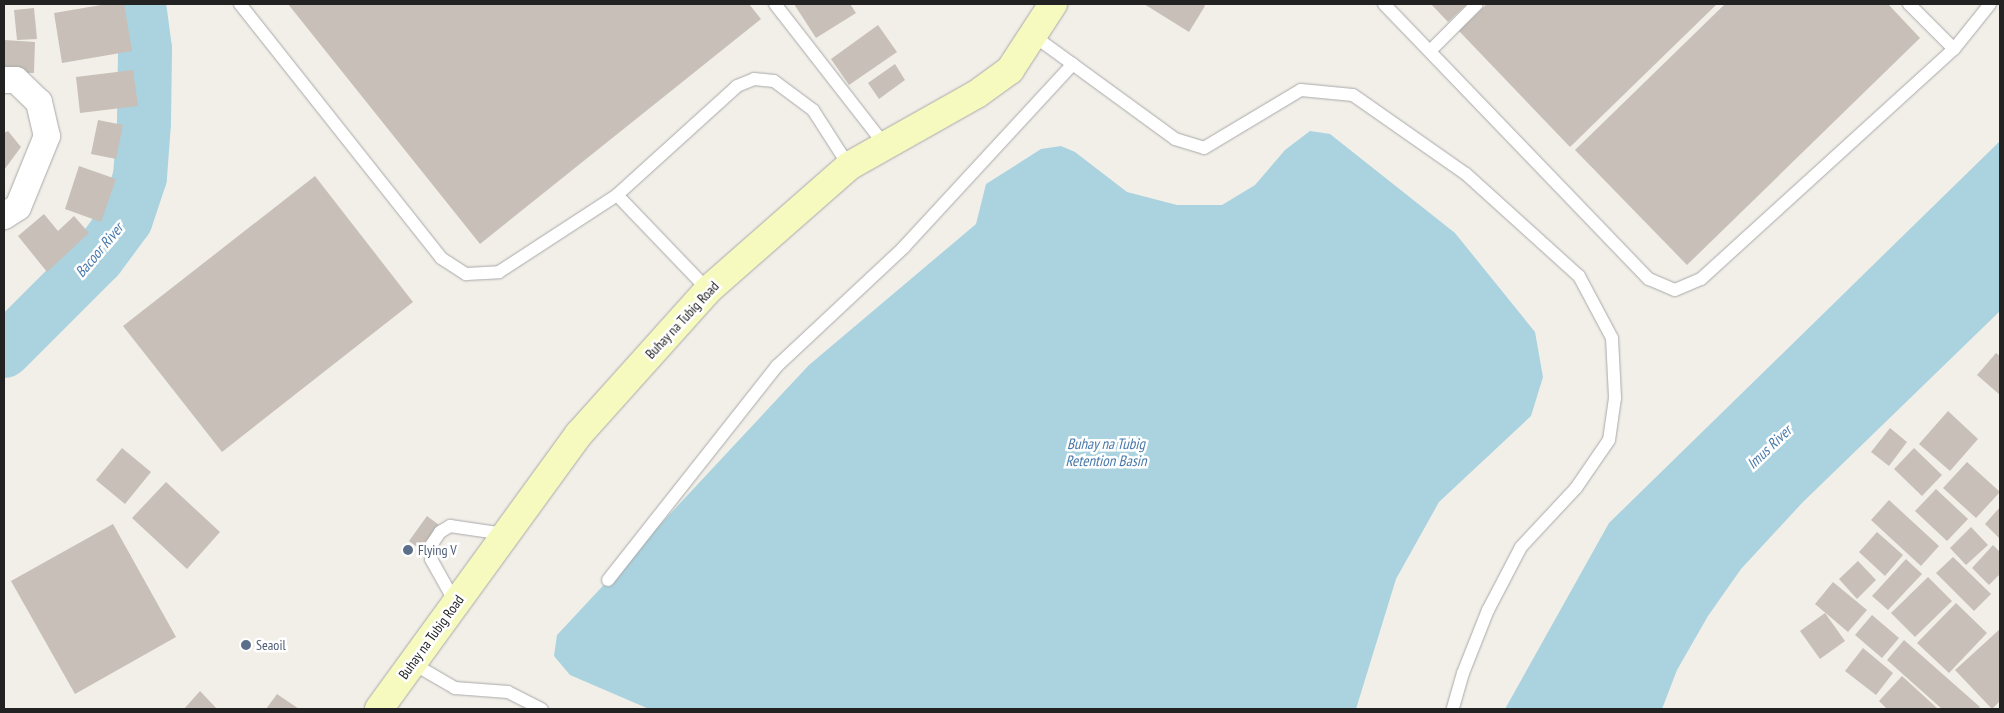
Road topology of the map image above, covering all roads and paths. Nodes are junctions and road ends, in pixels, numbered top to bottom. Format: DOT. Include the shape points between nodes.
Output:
graph roads {
  1 [pos="240,4"];
  2 [pos="775,4"];
  3 [pos="1053,4"];
  4 [pos="1384,4"];
  5 [pos="1478,4"];
  6 [pos="1909,4"];
  7 [pos="1990,4"];
  8 [pos="1034,36"];
  9 [pos="1954,49"];
  10 [pos="1430,51"];
  11 [pos="1073,64"];
  12 [pos="4,80"];
  13 [pos="884,144"];
  14 [pos="849,166"];
  15 [pos="617,195"];
  16 [pos="4,216"];
  17 [pos="708,290"];
  18 [pos="504,534"];
  19 [pos="608,580"];
  20 [pos="455,602"];
  21 [pos="412,663"];
  22 [pos="379,709"];
  23 [pos="542,709"];
  24 [pos="1453,709"];
  1 -- 15 [label="lane" via="441,258 466,274 499,272"];
  2 -- 13 [label="lane"];
  3 -- 8 [label="main road, Buhay na Tubig Road"];
  4 -- 10 [label="lane"];
  5 -- 10 [label="lane"];
  6 -- 9 [label="lane"];
  7 -- 9 [label="lane"];
  8 -- 11 [label="lane"];
  8 -- 13 [label="main road, Buhay na Tubig Road" via="1010,70"];
  9 -- 10 [label="lane" via="1700,279 1675,290 1649,279"];
  11 -- 19 [label="lane" via="904,246 777,366"];
  11 -- 24 [label="lane" via="1175,139 1204,148 1301,90 1353,95 1466,174 1579,276 1612,338 1615,398 1608,440 1576,488 1521,547 1488,610 1463,673"];
  12 -- 16 [label="street" via="16,80 38,102 47,136 18,206"];
  13 -- 14 [label="main road, Buhay na Tubig Road"];
  14 -- 15 [label="lane" via="813,110 774,81 754,79 737,86"];
  14 -- 17 [label="main road, Buhay na Tubig Road"];
  15 -- 17 [label="lane"];
  17 -- 18 [label="main road, Buhay na Tubig Road" via="579,434"];
  18 -- 20 [label="main road, Buhay na Tubig Road"];
  18 -- 20 [label="lane" via="450,526 440,532 432,544 431,559"];
  20 -- 21 [label="main road, Buhay na Tubig Road"];
  21 -- 22 [label="main road, Buhay na Tubig Road"];
  21 -- 23 [label="lane" via="455,688 508,692"];
}
